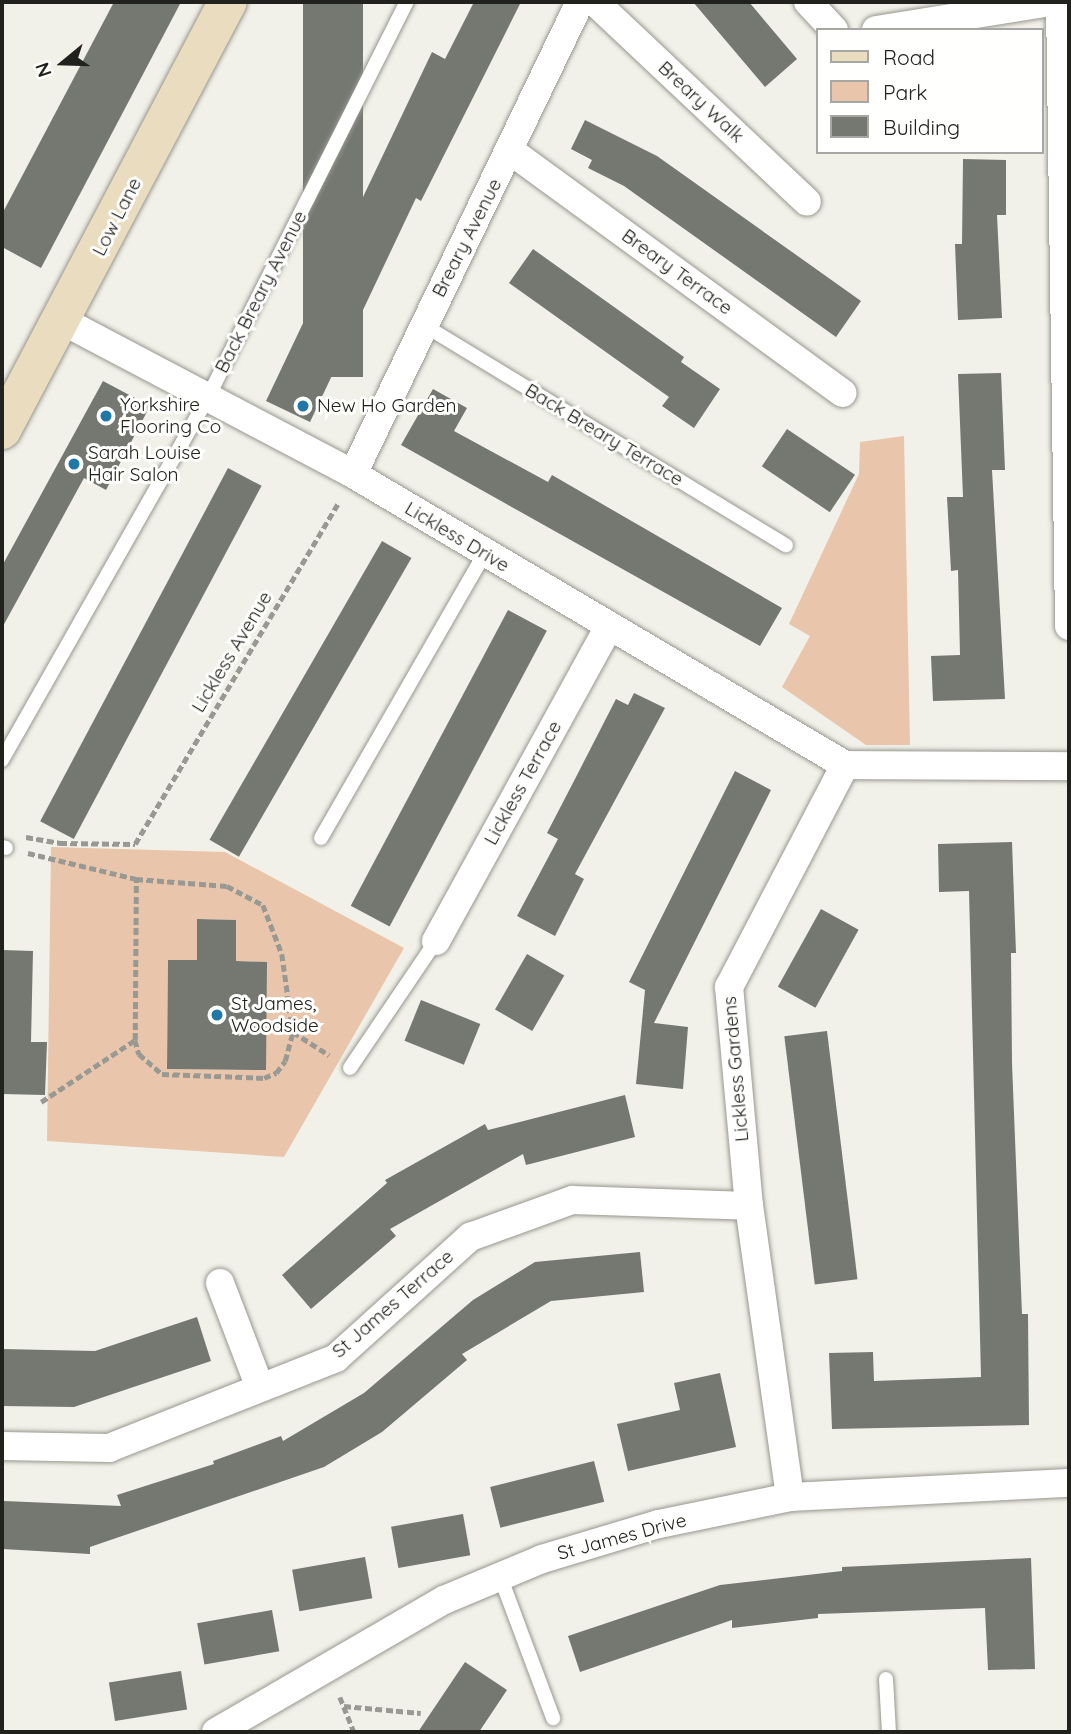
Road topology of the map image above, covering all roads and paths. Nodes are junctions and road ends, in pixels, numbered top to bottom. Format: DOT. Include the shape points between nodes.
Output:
graph roads {
  1 [pos="228,2"];
  2 [pos="407,2"];
  3 [pos="580,2"];
  4 [pos="595,2"];
  5 [pos="808,2"];
  6 [pos="1050,2"];
  7 [pos="1060,2"];
  8 [pos="832,28"];
  9 [pos="889,28"];
  10 [pos="512,152"];
  11 [pos="807,202"];
  12 [pos="63,321"];
  13 [pos="422,324"];
  14 [pos="1066,329"];
  15 [pos="842,393"];
  16 [pos="206,399"];
  17 [pos="2,430"];
  18 [pos="353,474"];
  19 [pos="786,545"];
  20 [pos="484,554"];
  21 [pos="609,626"];
  22 [pos="1069,626"];
  23 [pos="2,760"];
  24 [pos="845,765"];
  25 [pos="1069,766"];
  26 [pos="19,835"];
  27 [pos="321,838"];
  28 [pos="4,848"];
  29 [pos="136,879"];
  30 [pos="436,942"];
  31 [pos="293,1032"];
  32 [pos="135,1040"];
  33 [pos="350,1068"];
  34 [pos="41,1102"];
  35 [pos="748,1206"];
  36 [pos="220,1283"];
  37 [pos="260,1388"];
  38 [pos="2,1446"];
  39 [pos="1069,1483"];
  40 [pos="790,1497"];
  41 [pos="500,1576"];
  42 [pos="886,1679"];
  43 [pos="344,1706"];
  44 [pos="421,1713"];
  45 [pos="553,1718"];
  46 [pos="216,1732"];
  47 [pos="889,1732"];
  1 -- 12 [label="street, Low Lane"];
  2 -- 16 [label="lane, Back Breary Avenue"];
  3 -- 10 [label="street, Breary Avenue"];
  4 -- 11 [label="street, Breary Walk"];
  5 -- 8 [label="street"];
  6 -- 9 [label="street"];
  7 -- 14 [label="street"];
  10 -- 13 [label="street, Breary Avenue"];
  10 -- 15 [label="street, Breary Terrace"];
  12 -- 16 [label="street, Lickless Drive"];
  12 -- 17 [label="street, Low Lane"];
  13 -- 18 [label="street, Breary Avenue"];
  13 -- 19 [label="lane, Back Breary Terrace"];
  14 -- 22 [label="street"];
  16 -- 18 [label="street, Lickless Drive"];
  16 -- 23 [label="lane, Back Breary Avenue"];
  18 -- 20 [label="street, Lickless Drive"];
  18 -- 26 [label="path, Lickless Avenue" via="135,844 60,842"];
  20 -- 21 [label="street, Lickless Drive"];
  20 -- 27 [label="lane"];
  21 -- 24 [label="street, Lickless Drive"];
  21 -- 30 [label="street, Lickless Terrace"];
  24 -- 25 [label="street"];
  24 -- 35 [label="street, Lickless Gardens" via="729,987"];
  28 -- 29 [label="path"];
  29 -- 31 [label="path" via="227,886 263,905 282,954"];
  29 -- 32 [label="path"];
  30 -- 33 [label="lane"];
  31 -- 32 [label="path" via="285,1061 276,1073 264,1078 162,1074 139,1054"];
  31 -- 33 [label="path"];
  32 -- 34 [label="path"];
  35 -- 37 [label="street, St James Terrace" via="572,1199 470,1237 336,1358"];
  35 -- 40 [label="street, Lickless Gardens"];
  36 -- 37 [label="street"];
  37 -- 38 [label="street, St James Terrace" via="109,1448"];
  39 -- 40 [label="street, St James Drive"];
  40 -- 41 [label="street, St James Drive" via="659,1524"];
  41 -- 45 [label="lane"];
  41 -- 46 [label="street, St James Drive" via="444,1600"];
  42 -- 47 [label="lane"];
  43 -- 44 [label="path"];
}
